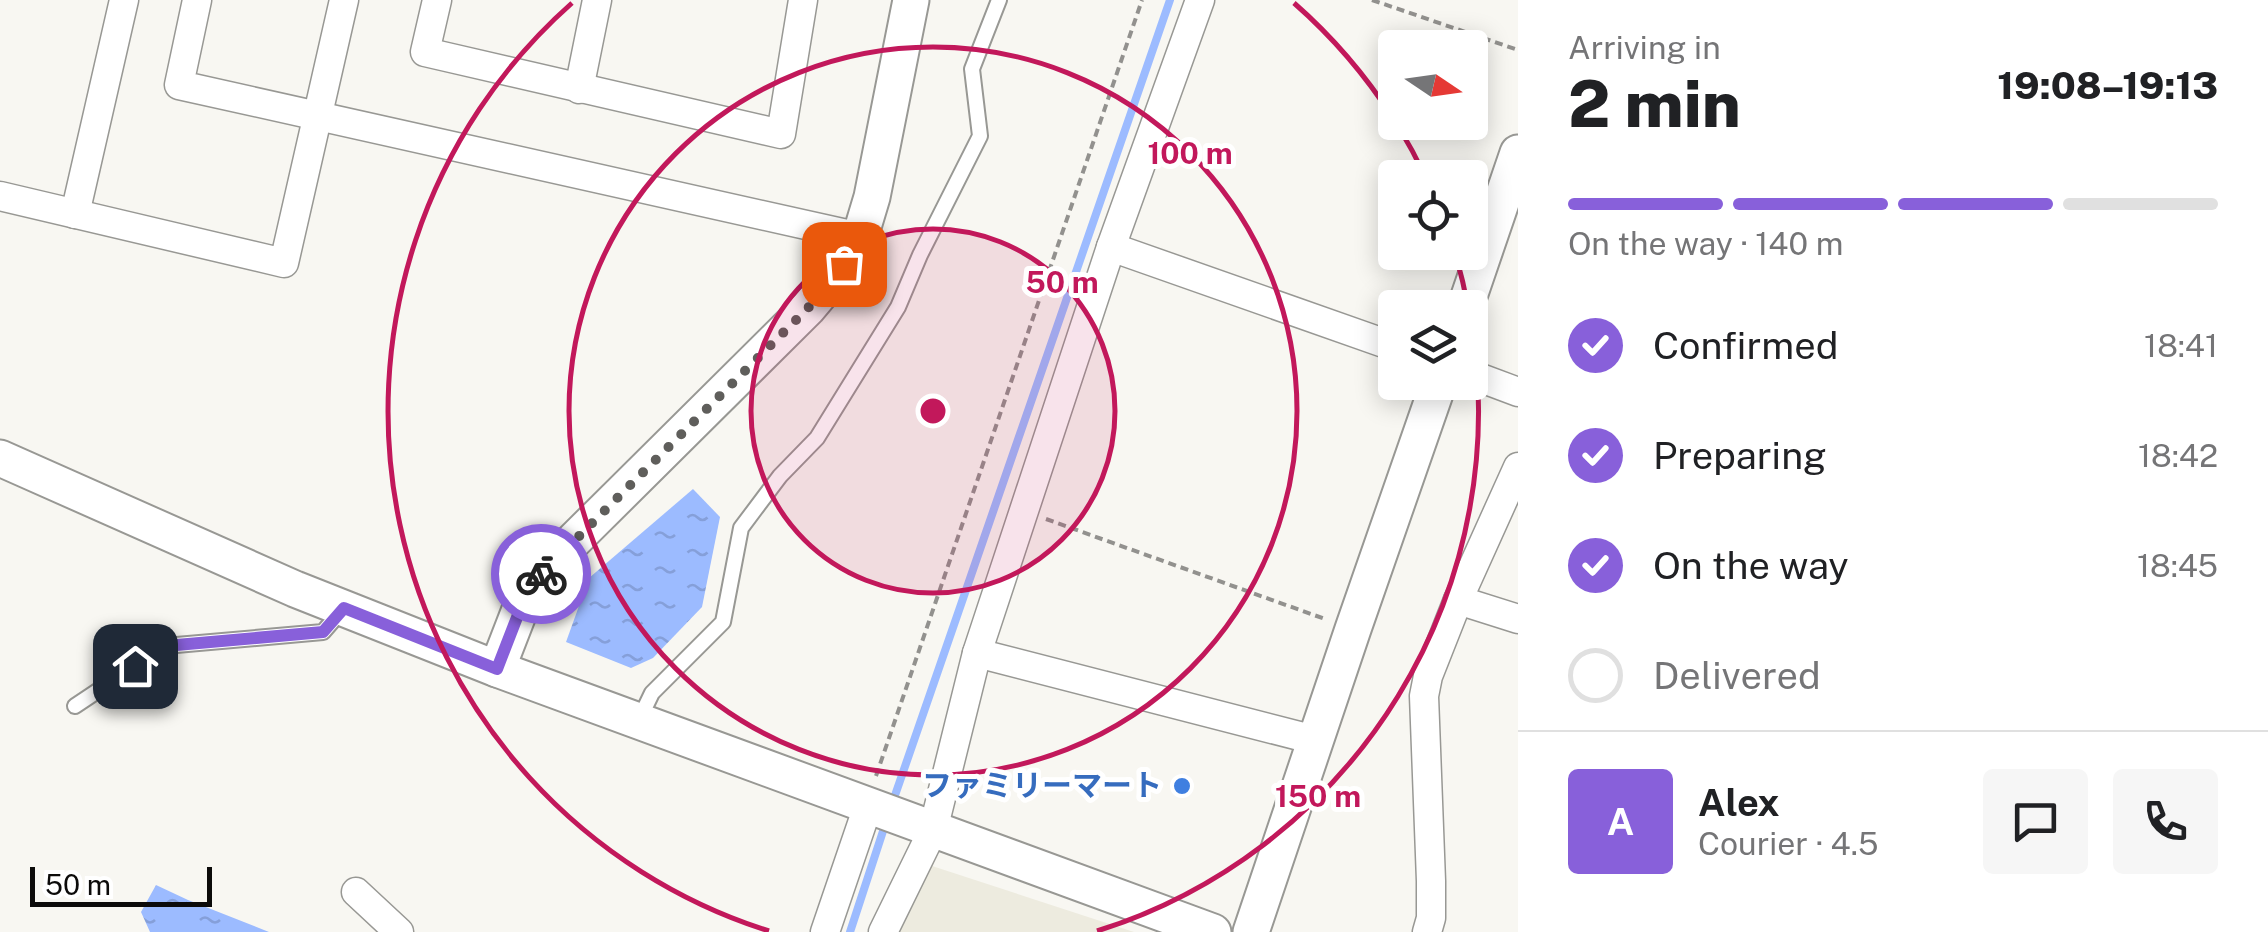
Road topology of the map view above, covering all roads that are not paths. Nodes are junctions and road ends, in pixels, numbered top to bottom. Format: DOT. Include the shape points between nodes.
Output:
graph roads {
  1 [pos="124,0"];
  2 [pos="197,0"];
  3 [pos="344,0"];
  4 [pos="437,0"];
  5 [pos="597,0"];
  6 [pos="803,0"];
  7 [pos="911,0"];
  8 [pos="999,0"];
  9 [pos="1200,0"];
  10 [pos="579,89"];
  11 [pos="317,116"];
  12 [pos="1518,153"];
  13 [pos="0,196"];
  14 [pos="75,214"];
  15 [pos="860,236"];
  16 [pos="1112,247"];
  17 [pos="1471,290"];
  18 [pos="1378,342"];
  19 [pos="1488,381"];
  20 [pos="1518,392"];
  21 [pos="1433,400"];
  22 [pos="0,458"];
  23 [pos="1518,467"];
  24 [pos="1458,600"];
  25 [pos="344,608"];
  26 [pos="1518,618"];
  27 [pos="977,654"];
  28 [pos="497,669"];
  29 [pos="75,706"];
  30 [pos="639,721"];
  31 [pos="1316,740"];
  32 [pos="868,806"];
  33 [pos="927,828"];
  34 [pos="356,892"];
  35 [pos="399,932"];
  36 [pos="825,932"];
  37 [pos="883,932"];
  38 [pos="1214,932"];
  39 [pos="1251,932"];
  40 [pos="1427,932"];
  1 -- 14 [label="street"];
  2 -- 11 [label="street" via="179,85"];
  3 -- 11 [label="street"];
  4 -- 10 [label="street" via="425,52"];
  5 -- 10 [label="street"];
  6 -- 10 [label="street" via="781,134"];
  7 -- 15 [label="street"];
  8 -- 30 [label="lane" via="972,69 980,136 898,307 817,438 740,528 723,622 652,693"];
  9 -- 16 [label="street"];
  11 -- 14 [label="street" via="284,262"];
  11 -- 15 [label="street"];
  12 -- 17 [label="street"];
  13 -- 14 [label="street"];
  15 -- 28 [label="street" via="808,308 540,574"];
  16 -- 18 [label="street"];
  16 -- 27 [label="street"];
  19 -- 20 [label="street"];
  21 -- 31 [label="street"];
  22 -- 25 [label="street"];
  23 -- 24 [label="street"];
  24 -- 26 [label="street"];
  24 -- 40 [label="street" via="1424,696"];
  25 -- 28 [label="street"];
  25 -- 29 [label="lane" via="323,632 165,646"];
  27 -- 31 [label="street"];
  27 -- 33 [label="street"];
  28 -- 30 [label="street"];
  30 -- 32 [label="street"];
  31 -- 39 [label="street"];
  32 -- 33 [label="street"];
  32 -- 36 [label="street"];
  33 -- 37 [label="street"];
  33 -- 38 [label="street"];
  34 -- 35 [label="street"];
}
